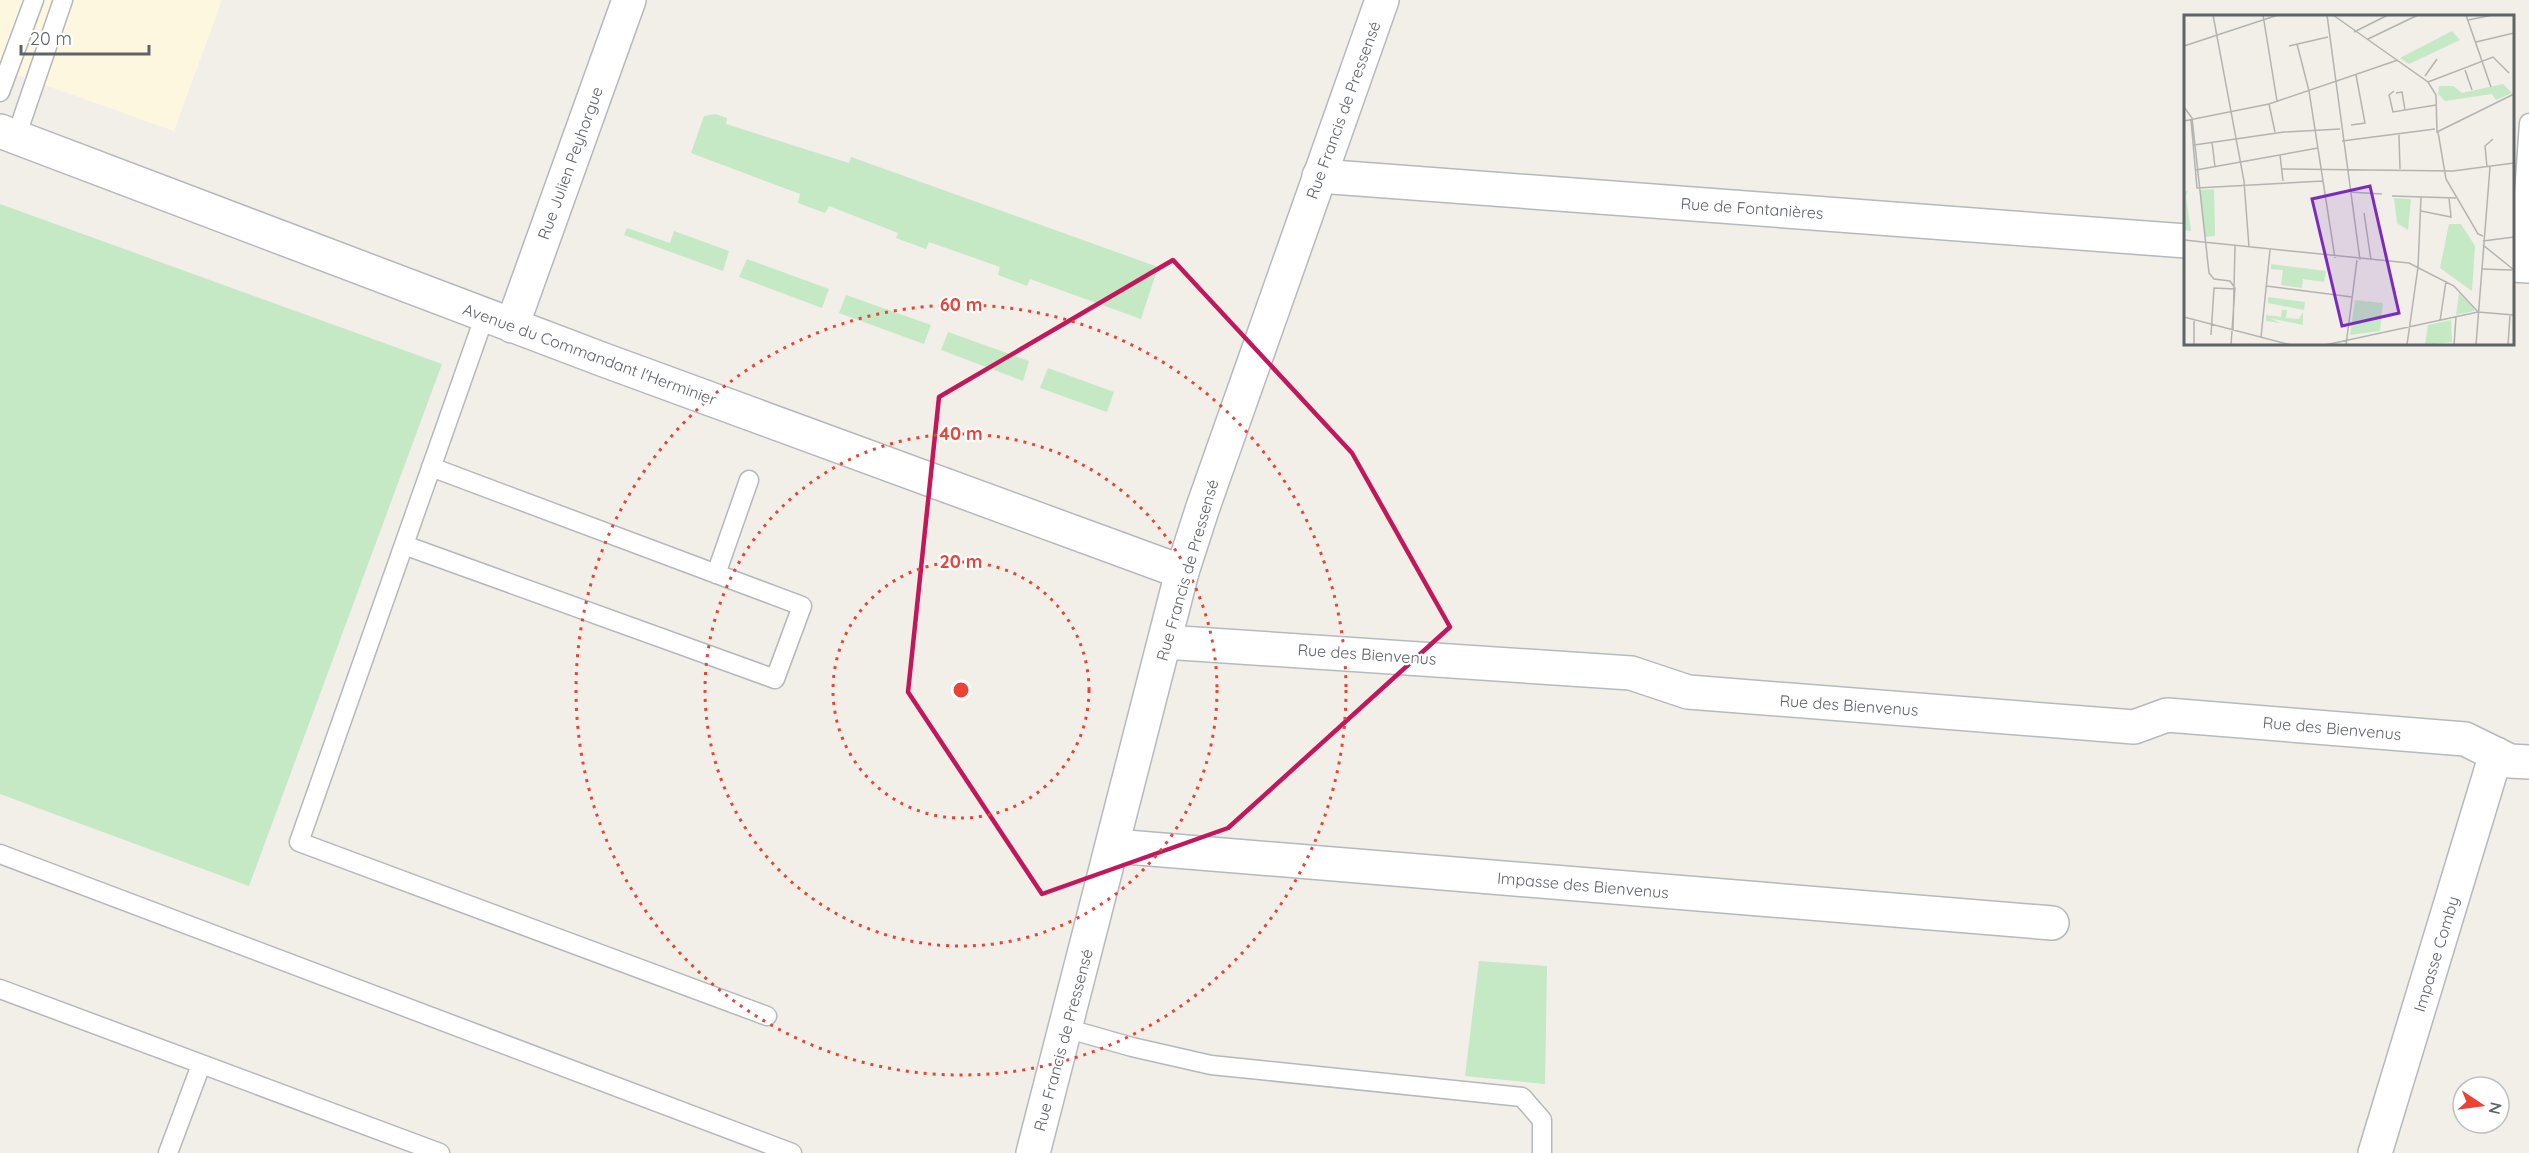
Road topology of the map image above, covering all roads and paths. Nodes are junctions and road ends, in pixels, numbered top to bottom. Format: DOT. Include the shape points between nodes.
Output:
graph roads {
  1 [pos="34,0"];
  2 [pos="63,0"];
  3 [pos="629,0"];
  4 [pos="1383,0"];
  5 [pos="0,92"];
  6 [pos="2529,123"];
  7 [pos="8,134"];
  8 [pos="1319,176"];
  9 [pos="2184,241"];
  10 [pos="2520,266"];
  11 [pos="499,320"];
  12 [pos="431,467"];
  13 [pos="749,480"];
  14 [pos="404,545"];
  15 [pos="1182,572"];
  16 [pos="716,574"];
  17 [pos="1165,642"];
  18 [pos="2496,754"];
  19 [pos="2529,762"];
  20 [pos="1114,846"];
  21 [pos="0,854"];
  22 [pos="2052,923"];
  23 [pos="0,989"];
  24 [pos="767,1016"];
  25 [pos="1065,1028"];
  26 [pos="201,1065"];
  27 [pos="168,1153"];
  28 [pos="438,1153"];
  29 [pos="792,1153"];
  30 [pos="1033,1153"];
  31 [pos="1542,1153"];
  32 [pos="2375,1153"];
  1 -- 5 [label="lane"];
  2 -- 7 [label="lane"];
  3 -- 11 [label="street, Rue Julien Peyhorgue"];
  4 -- 8 [label="street, Rue Francis de Pressensé"];
  6 -- 10 [label="lane"];
  7 -- 11 [label="street, Avenue du Commandant l'Herminier"];
  8 -- 9 [label="street, Rue de Fontanières"];
  8 -- 15 [label="street, Rue Francis de Pressensé"];
  11 -- 12 [label="lane"];
  11 -- 15 [label="street, Avenue du Commandant l'Herminier"];
  12 -- 14 [label="lane"];
  12 -- 16 [label="lane"];
  13 -- 16 [label="lane"];
  14 -- 16 [label="lane" via="775,680 802,606"];
  14 -- 24 [label="lane" via="299,842"];
  15 -- 17 [label="street, Rue Francis de Pressensé"];
  17 -- 18 [label="street, Rue des Bienvenus" via="1631,673 1688,692 2134,727 2167,715 2465,739"];
  17 -- 20 [label="street, Rue Francis de Pressensé"];
  18 -- 19 [label="street, Rue des Bienvenus" via="2510,761"];
  18 -- 32 [label="street, Impasse Comby"];
  20 -- 22 [label="street, Impasse des Bienvenus"];
  20 -- 25 [label="street, Rue Francis de Pressensé"];
  21 -- 29 [label="lane"];
  23 -- 26 [label="lane"];
  25 -- 30 [label="street, Rue Francis de Pressensé"];
  25 -- 31 [label="lane" via="1211,1065 1522,1097 1542,1120"];
  26 -- 27 [label="lane"];
  26 -- 28 [label="lane"];
}
